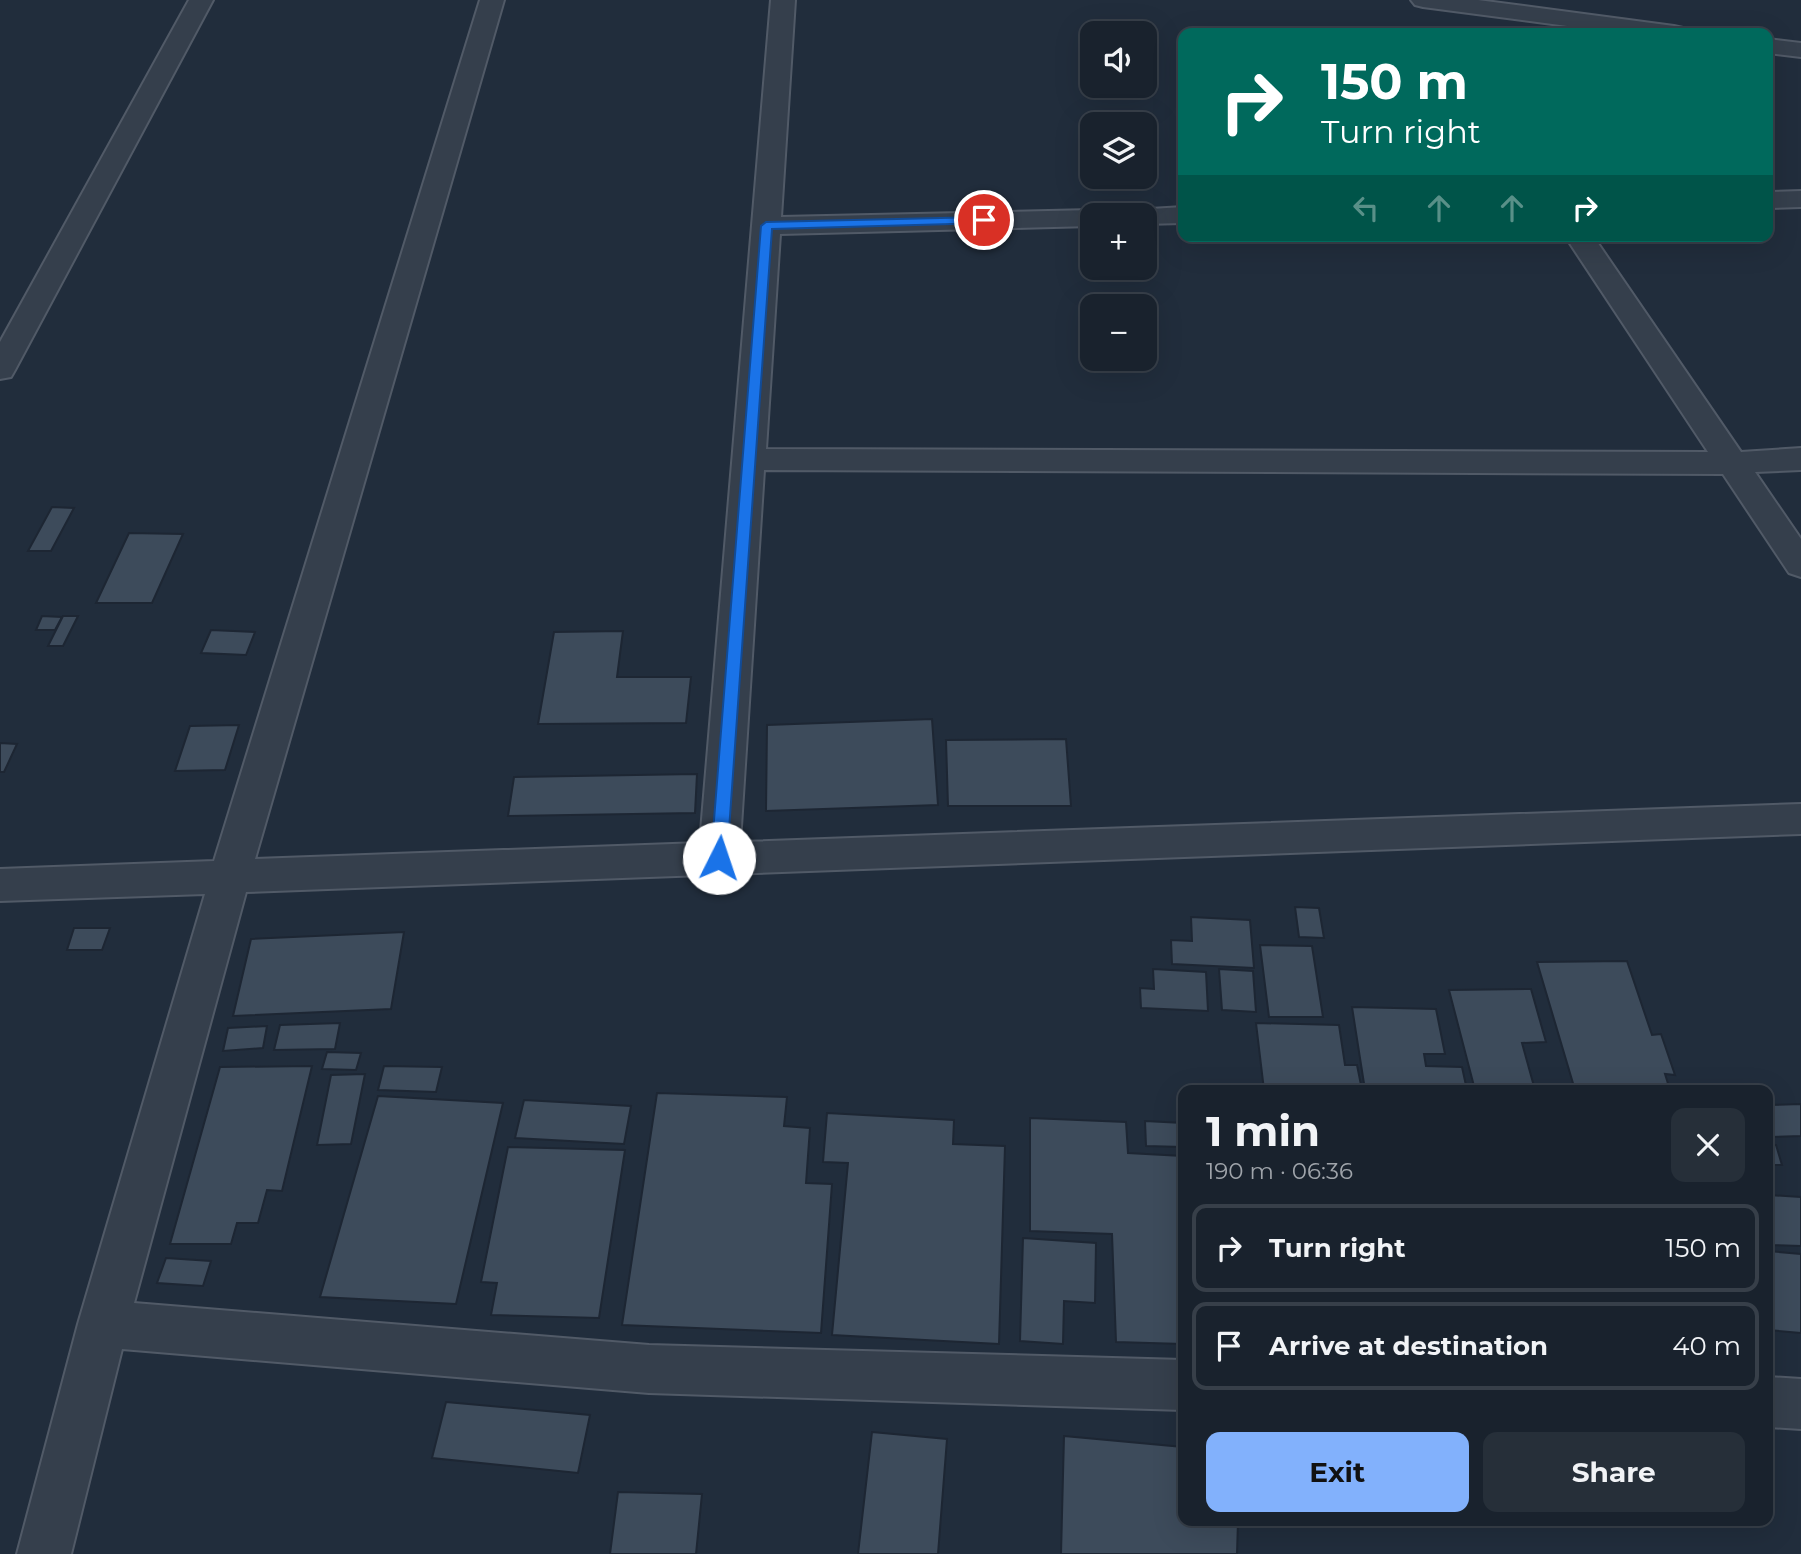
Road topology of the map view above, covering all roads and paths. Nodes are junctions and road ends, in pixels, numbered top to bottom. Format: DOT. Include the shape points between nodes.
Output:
graph roads {
  1 [pos="201,0"];
  2 [pos="492,0"];
  3 [pos="783,0"];
  4 [pos="1428,1"];
  5 [pos="1446,23"];
  6 [pos="1636,28"];
  7 [pos="1773,47"];
  8 [pos="1801,50"];
  9 [pos="1801,199"];
  10 [pos="1773,200"];
  11 [pos="1178,215"];
  12 [pos="1157,216"];
  13 [pos="1080,218"];
  14 [pos="766,226"];
  15 [pos="1583,242"];
  16 [pos="0,370"];
  17 [pos="749,459"];
  18 [pos="1801,459"];
  19 [pos="1732,463"];
  20 [pos="1801,565"];
  21 [pos="1801,818"];
  22 [pos="719,858"];
  23 [pos="230,877"];
  24 [pos="0,885"];
  25 [pos="102,1324"];
  26 [pos="1178,1385"];
  27 [pos="1773,1402"];
  28 [pos="1801,1404"];
  29 [pos="44,1554"];
  1 -- 16 [label="street"];
  2 -- 23 [label="street"];
  3 -- 14 [label="street"];
  4 -- 5 [label="street"];
  4 -- 6 [label="street"];
  7 -- 8 [label="street"];
  9 -- 10 [label="street"];
  11 -- 12 [label="street"];
  13 -- 14 [label="street"];
  14 -- 17 [label="street"];
  15 -- 19 [label="street"];
  17 -- 19 [label="street"];
  17 -- 22 [label="street"];
  18 -- 19 [label="street"];
  19 -- 20 [label="street"];
  21 -- 22 [label="street"];
  22 -- 23 [label="street"];
  23 -- 24 [label="street"];
  23 -- 25 [label="street"];
  25 -- 26 [label="street" via="649,1369"];
  25 -- 29 [label="street"];
  27 -- 28 [label="street"];
}
